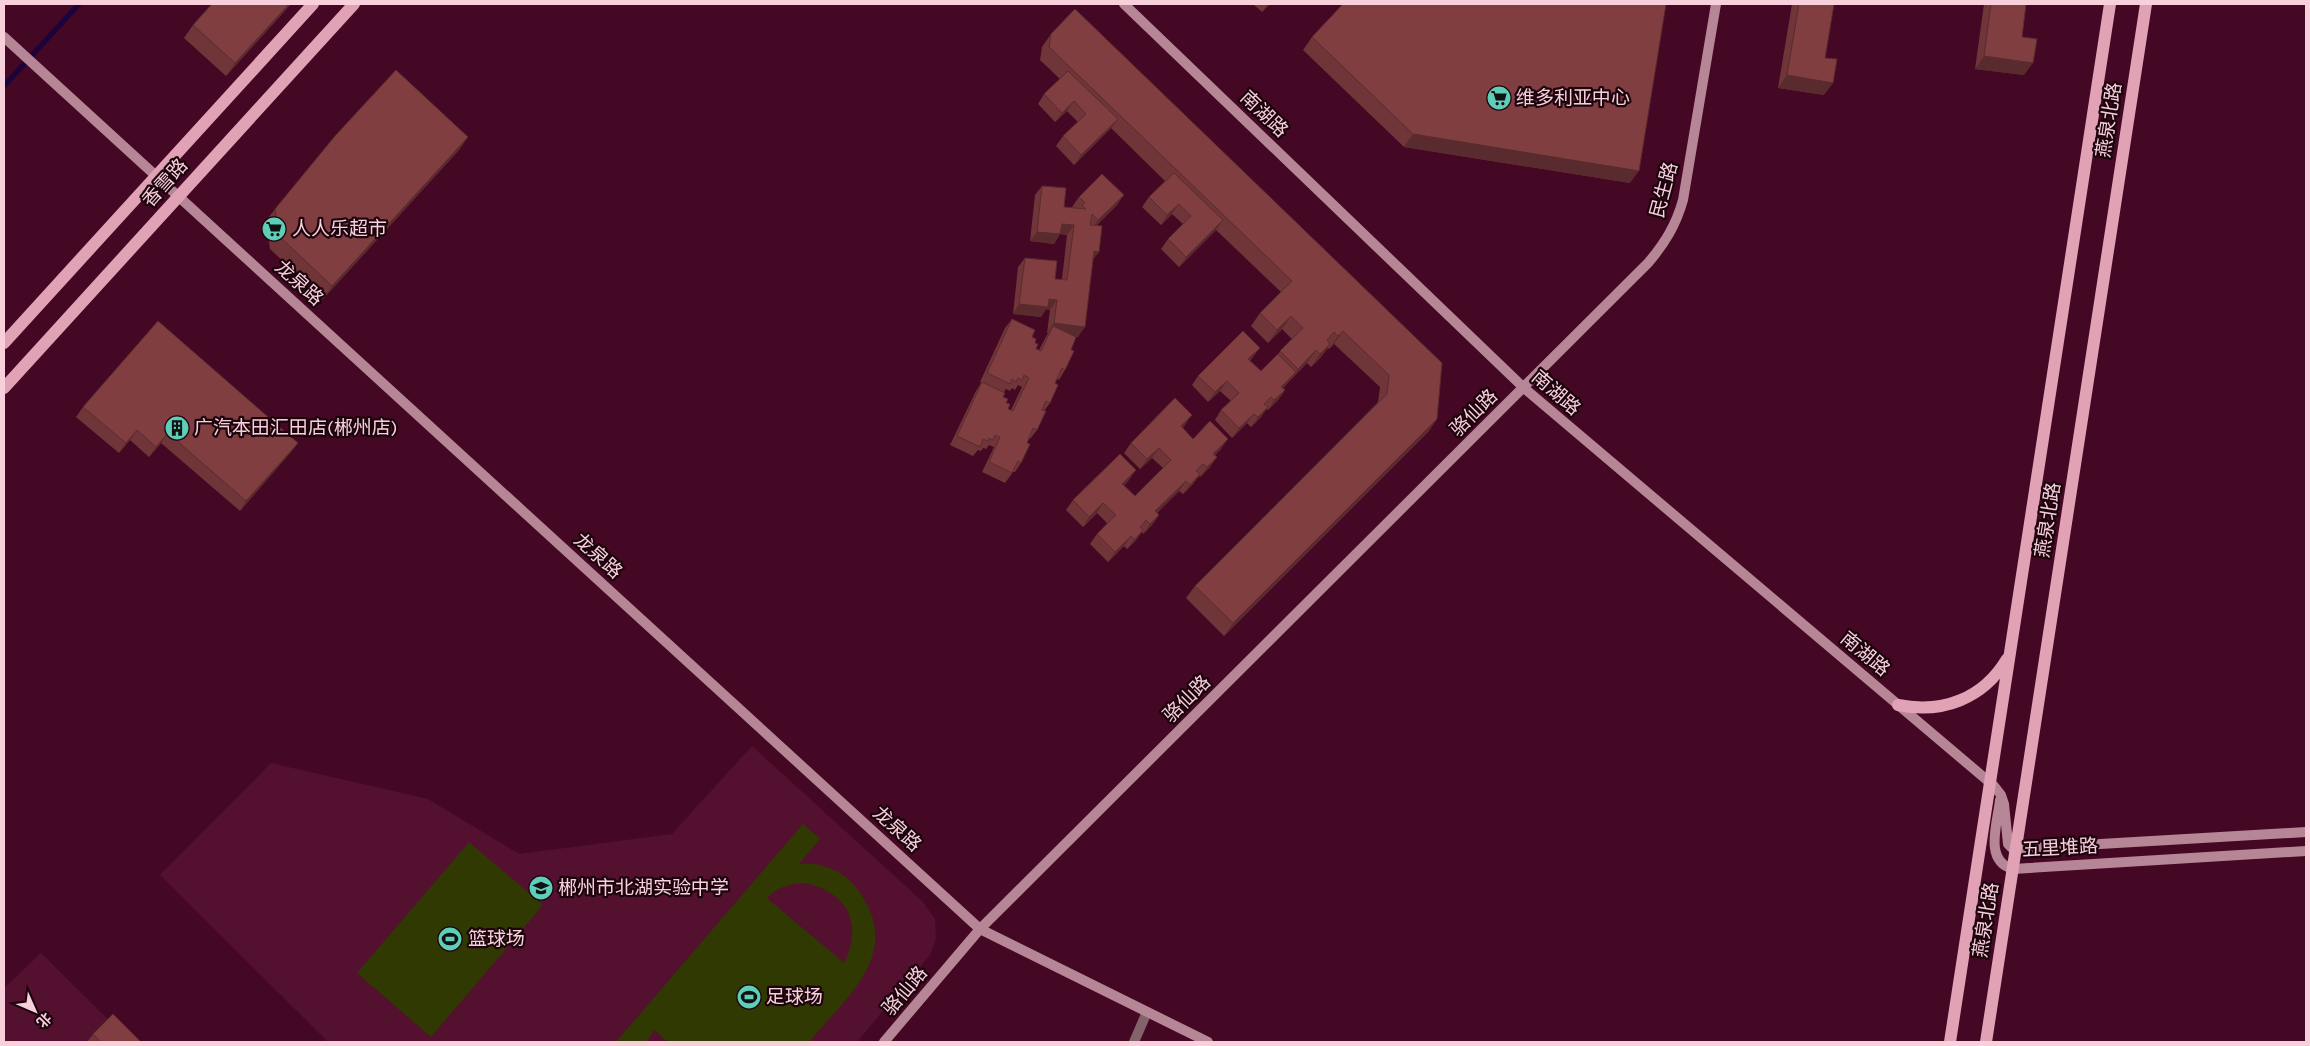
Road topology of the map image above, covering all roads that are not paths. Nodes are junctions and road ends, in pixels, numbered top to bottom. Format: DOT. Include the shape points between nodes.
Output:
graph roads {
  1 [pos="313,4"];
  2 [pos="354,4"];
  3 [pos="1124,4"];
  4 [pos="1716,4"];
  5 [pos="2110,4"];
  6 [pos="2146,4"];
  7 [pos="5,38"];
  8 [pos="156,176"];
  9 [pos="178,196"];
  10 [pos="4,342"];
  11 [pos="4,388"];
  12 [pos="1524,388"];
  13 [pos="2009,655"];
  14 [pos="1898,704"];
  15 [pos="1990,782"];
  16 [pos="2306,832"];
  17 [pos="2016,850"];
  18 [pos="2306,851"];
  19 [pos="2013,869"];
  20 [pos="980,929"];
  21 [pos="1147,1012"];
  22 [pos="884,1042"];
  23 [pos="1134,1042"];
  24 [pos="1208,1042"];
  25 [pos="1950,1042"];
  26 [pos="1986,1042"];
  1 -- 8 [label="main road, 香雪路"];
  2 -- 9 [label="main road, 香雪路"];
  3 -- 12 [label="main road, 南湖路"];
  4 -- 12 [label="main road, 民生路" via="1684,200 1677,221 1648,263"];
  5 -- 13 [label="main road, 燕泉北路"];
  6 -- 17 [label="main road, 燕泉北路"];
  7 -- 8 [label="main road, 龙泉路"];
  8 -- 9 [label="main road, 龙泉路"];
  8 -- 10 [label="main road, 香雪路"];
  9 -- 11 [label="main road, 香雪路"];
  9 -- 20 [label="main road, 龙泉路"];
  12 -- 14 [label="main road, 南湖路"];
  12 -- 20 [label="main road, 骆仙路"];
  13 -- 14 [label="main road" via="1992,680 1954,704 1926,708"];
  13 -- 15 [label="main road, 燕泉北路"];
  14 -- 15 [label="main road, 南湖路"];
  15 -- 17 [label="main road, 五里堆路" via="2003,799 2008,844"];
  15 -- 19 [label="main road, 五里堆路" via="1999,795 1995,854 2001,864"];
  15 -- 25 [label="main road, 燕泉北路"];
  16 -- 17 [label="main road, 五里堆路"];
  17 -- 19 [label="main road, 燕泉北路"];
  18 -- 19 [label="main road, 五里堆路"];
  19 -- 26 [label="main road, 燕泉北路"];
  20 -- 21 [label="main road, 龙泉路"];
  20 -- 22 [label="main road, 骆仙路"];
  21 -- 23 [label="street"];
  21 -- 24 [label="main road, 龙泉路"];
}
